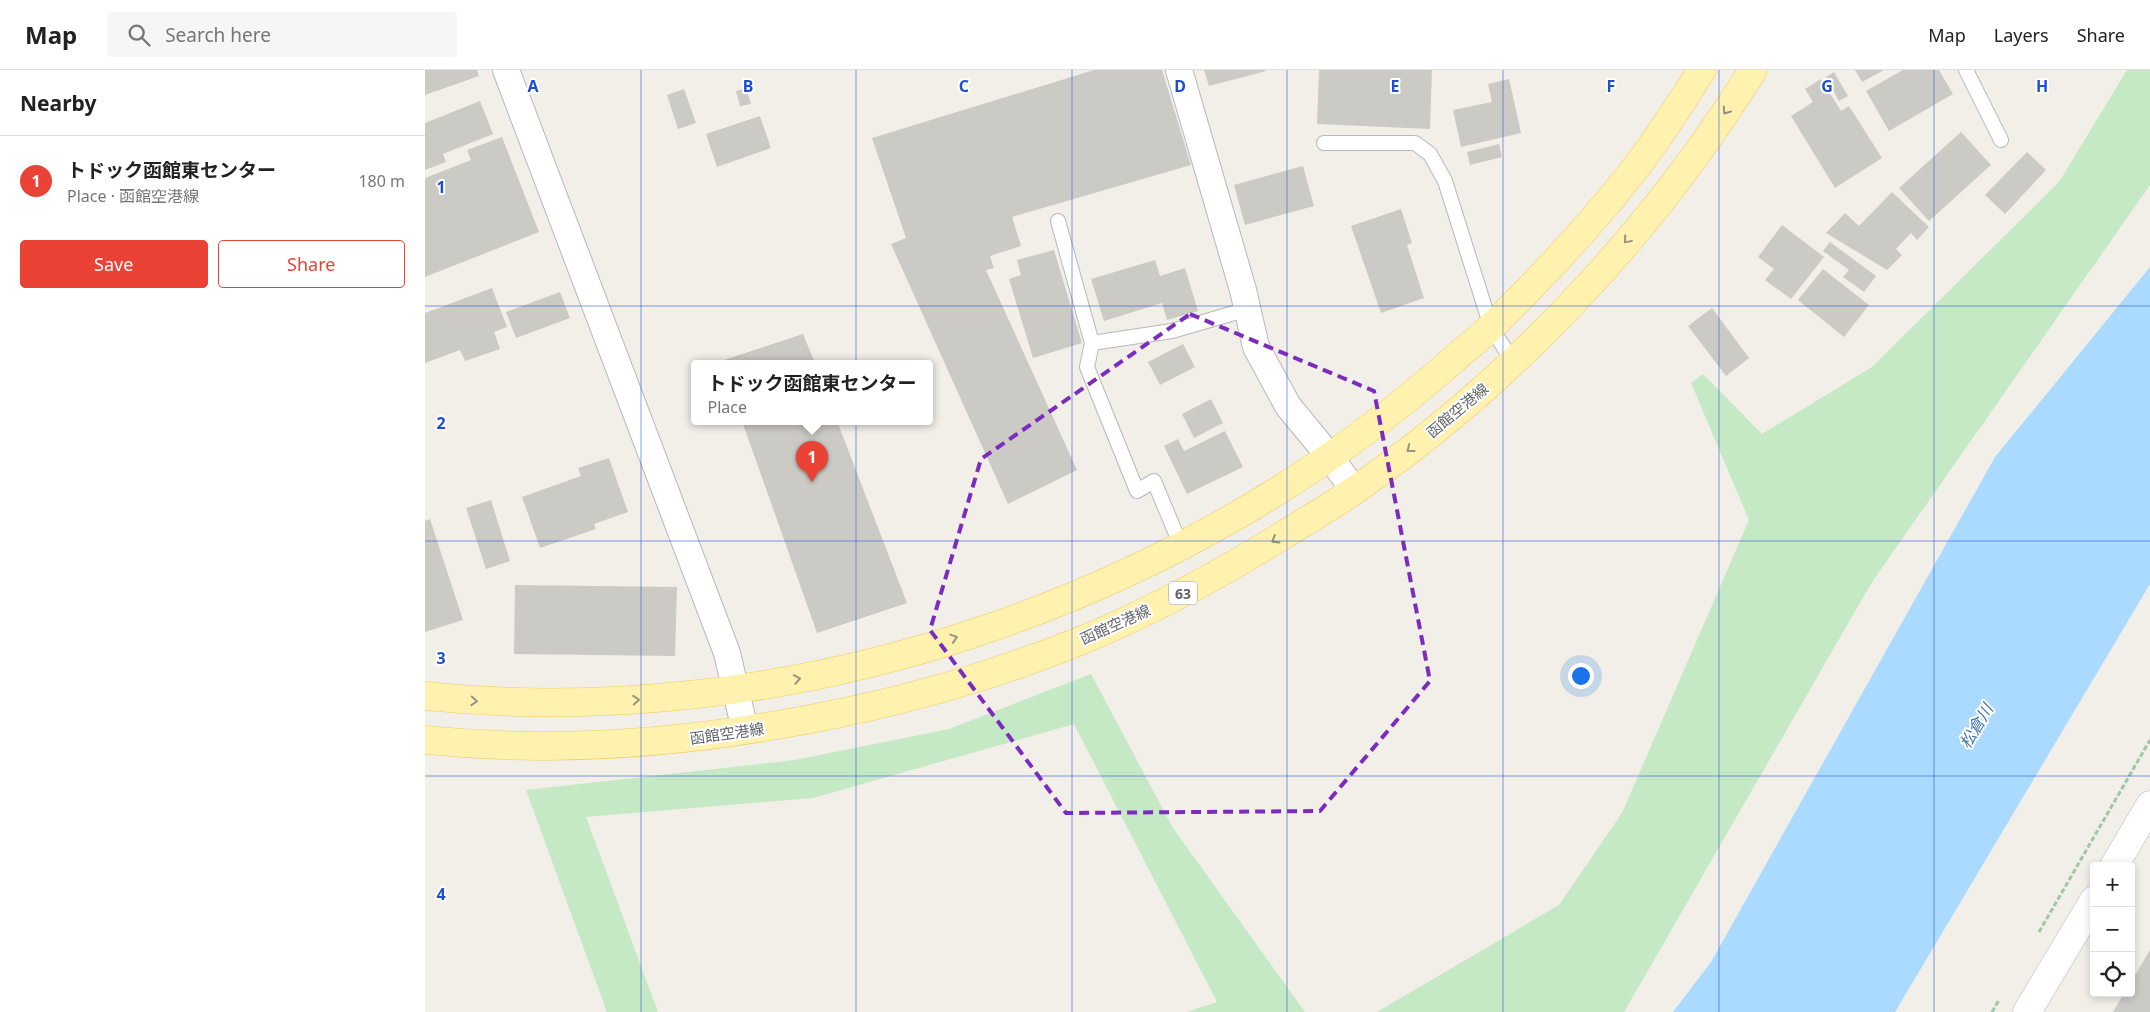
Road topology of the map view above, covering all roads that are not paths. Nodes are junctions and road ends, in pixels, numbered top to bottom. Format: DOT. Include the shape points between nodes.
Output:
graph roads {
  1 [pos="506,70"];
  2 [pos="1179,70"];
  3 [pos="1702,70"];
  4 [pos="1753,70"];
  5 [pos="1966,70"];
  6 [pos="2001,140"];
  7 [pos="1324,143"];
  8 [pos="1058,221"];
  9 [pos="1248,309"];
  10 [pos="1491,327"];
  11 [pos="1092,342"];
  12 [pos="1513,362"];
  13 [pos="1330,457"];
  14 [pos="1354,490"];
  15 [pos="1181,546"];
  16 [pos="737,690"];
  17 [pos="425,696"];
  18 [pos="745,730"];
  19 [pos="425,740"];
  20 [pos="2150,805"];
  21 [pos="2116,862"];
  22 [pos="2090,907"];
  23 [pos="2027,1012"];
  1 -- 16 [label="street" via="727,653"];
  2 -- 9 [label="street"];
  3 -- 10 [label="main road" via="1631,174 1587,226"];
  4 -- 12 [label="main road, 函館空港線 / 63, one-way" via="1704,143 1647,216 1562,313"];
  5 -- 6 [label="lane"];
  7 -- 10 [label="lane" via="1415,144 1430,154 1445,182"];
  8 -- 11 [label="lane"];
  9 -- 11 [label="lane" via="1172,331"];
  9 -- 13 [label="street" via="1255,347 1274,383 1288,406"];
  10 -- 12 [label="lane"];
  10 -- 13 [label="main road" via="1410,398"];
  11 -- 15 [label="lane" via="1087,367 1137,491 1154,482"];
  12 -- 14 [label="main road, 函館空港線 / 63, one-way" via="1408,450"];
  13 -- 14 [label="street"];
  13 -- 15 [label="main road" via="1255,505"];
  14 -- 18 [label="main road, 函館空港線 / 63, one-way" via="1244,560 1187,591 1080,641 878,705"];
  16 -- 15 [label="main road, one-way" via="906,654 1078,593"];
  17 -- 16 [label="main road, one-way" via="526,704 606,702"];
  16 -- 18 [label="street"];
  18 -- 19 [label="main road, 函館空港線 / 63" via="615,745 508,745"];
  20 -- 21 [label="street"];
  22 -- 23 [label="street"];
}
